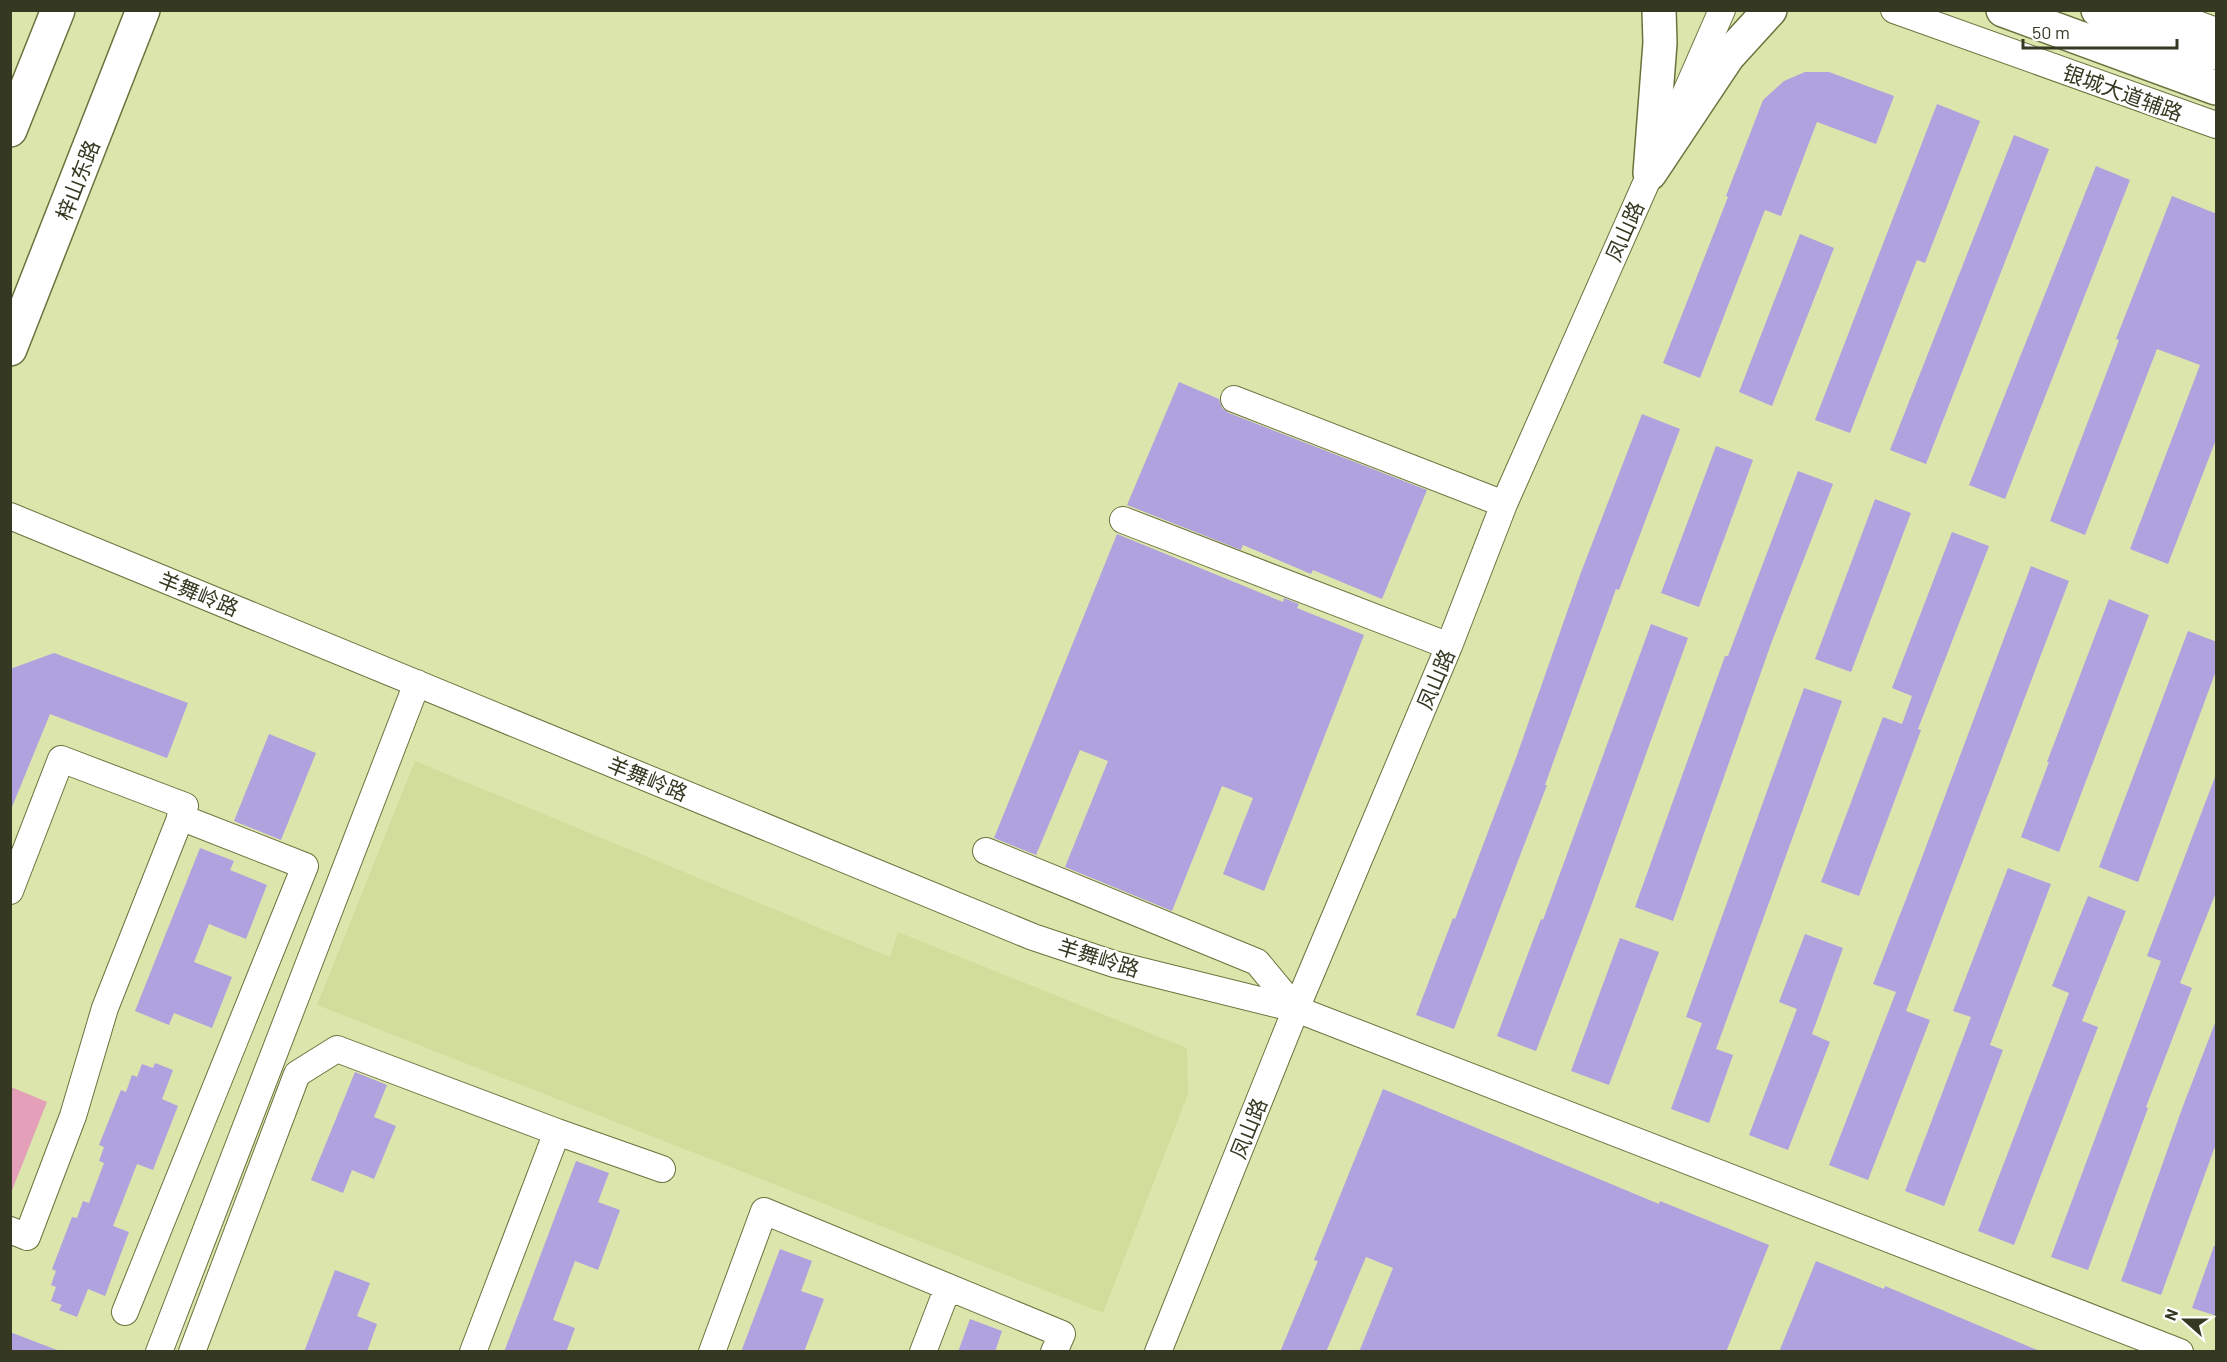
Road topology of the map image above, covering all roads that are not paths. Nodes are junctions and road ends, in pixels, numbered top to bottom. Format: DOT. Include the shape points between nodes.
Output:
graph roads {
  1 [pos="58,10"];
  2 [pos="143,10"];
  3 [pos="1659,10"];
  4 [pos="1722,10"];
  5 [pos="1770,10"];
  6 [pos="1894,10"];
  7 [pos="2003,10"];
  8 [pos="2098,10"];
  9 [pos="2159,10"];
  10 [pos="2217,31"];
  11 [pos="2217,53"];
  12 [pos="2217,88"];
  13 [pos="2217,125"];
  14 [pos="10,130"];
  15 [pos="1650,173"];
  16 [pos="10,349"];
  17 [pos="1234,399"];
  18 [pos="1504,504"];
  19 [pos="10,516"];
  20 [pos="1123,520"];
  21 [pos="1449,646"];
  22 [pos="417,683"];
  23 [pos="180,817"];
  24 [pos="986,851"];
  25 [pos="10,891"];
  26 [pos="1296,1009"];
  27 [pos="557,1132"];
  28 [pos="662,1169"];
  29 [pos="10,1230"];
  30 [pos="948,1287"];
  31 [pos="125,1312"];
  32 [pos="159,1352"];
  33 [pos="192,1352"];
  34 [pos="473,1352"];
  35 [pos="712,1352"];
  36 [pos="923,1352"];
  37 [pos="1054,1352"];
  38 [pos="1158,1352"];
  39 [pos="2180,1352"];
  1 -- 14 [label="main road"];
  2 -- 16 [label="main road, 梓山东路"];
  3 -- 15 [label="main road"];
  4 -- 15 [label="street, 凤山路"];
  5 -- 15 [label="main road" via="1728,56"];
  6 -- 13 [label="street, 银城大道辅路"];
  7 -- 12 [label="main road"];
  8 -- 11 [label="main road"];
  9 -- 10 [label="street"];
  15 -- 18 [label="street, 凤山路"];
  17 -- 18 [label="street"];
  18 -- 21 [label="street, 凤山路"];
  19 -- 22 [label="street, 羊舞岭路"];
  20 -- 21 [label="street"];
  21 -- 26 [label="street, 凤山路"];
  22 -- 26 [label="street, 羊舞岭路" via="1033,937 1114,964"];
  22 -- 32 [label="street"];
  23 -- 25 [label="street" via="184,806 62,759"];
  23 -- 29 [label="street" via="105,1008 73,1116 27,1237"];
  23 -- 31 [label="street" via="305,866"];
  24 -- 26 [label="street" via="1257,962"];
  26 -- 38 [label="street, 凤山路"];
  26 -- 39 [label="street, 羊舞岭路"];
  27 -- 28 [label="street"];
  27 -- 33 [label="street" via="337,1049 297,1074"];
  27 -- 34 [label="street"];
  30 -- 35 [label="street" via="764,1211"];
  30 -- 36 [label="street"];
  30 -- 37 [label="street" via="1062,1334"];
}
